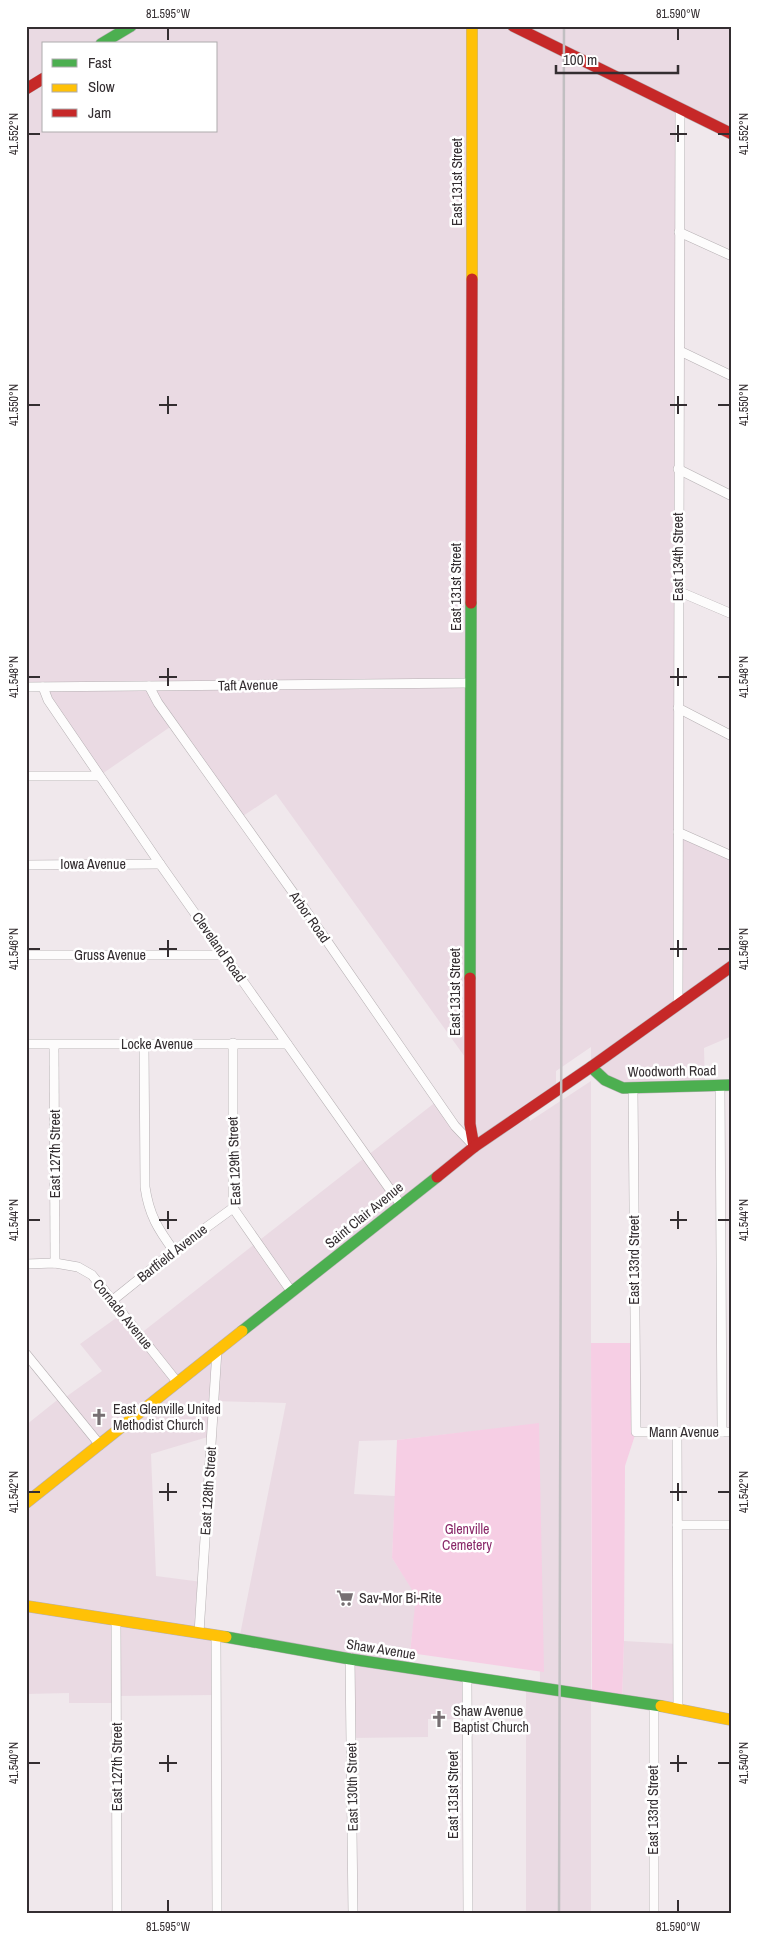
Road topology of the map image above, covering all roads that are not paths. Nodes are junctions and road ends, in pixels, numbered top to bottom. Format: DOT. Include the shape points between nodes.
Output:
graph roads {
  1 [pos="131,26"];
  2 [pos="472,26"];
  3 [pos="513,26"];
  4 [pos="104,42"];
  5 [pos="42,79"];
  6 [pos="26,89"];
  7 [pos="680,110"];
  8 [pos="732,134"];
  9 [pos="679,232"];
  10 [pos="732,256"];
  11 [pos="680,351"];
  12 [pos="732,376"];
  13 [pos="678,469"];
  14 [pos="732,496"];
  15 [pos="678,591"];
  16 [pos="732,614"];
  17 [pos="470,683"];
  18 [pos="43,686"];
  19 [pos="149,686"];
  20 [pos="26,687"];
  21 [pos="678,708"];
  22 [pos="732,736"];
  23 [pos="26,776"];
  24 [pos="99,776"];
  25 [pos="678,832"];
  26 [pos="732,856"];
  27 [pos="160,864"];
  28 [pos="26,865"];
  29 [pos="26,955"];
  30 [pos="224,955"];
  31 [pos="732,966"];
  32 [pos="678,1004"];
  33 [pos="26,1044"];
  34 [pos="54,1044"];
  35 [pos="144,1044"];
  36 [pos="233,1044"];
  37 [pos="287,1044"];
  38 [pos="591,1067"];
  39 [pos="726,1085"];
  40 [pos="633,1088"];
  41 [pos="474,1146"];
  42 [pos="401,1205"];
  43 [pos="233,1208"];
  44 [pos="174,1251"];
  45 [pos="26,1264"];
  46 [pos="55,1264"];
  47 [pos="291,1291"];
  48 [pos="113,1300"];
  49 [pos="217,1350"];
  50 [pos="26,1354"];
  51 [pos="178,1383"];
  52 [pos="636,1432"];
  53 [pos="677,1432"];
  54 [pos="722,1432"];
  55 [pos="732,1432"];
  56 [pos="100,1444"];
  57 [pos="26,1503"];
  58 [pos="677,1525"];
  59 [pos="732,1525"];
  60 [pos="26,1606"];
  61 [pos="116,1620"];
  62 [pos="199,1633"];
  63 [pos="216,1635"];
  64 [pos="350,1659"];
  65 [pos="467,1677"];
  66 [pos="654,1706"];
  67 [pos="678,1709"];
  68 [pos="732,1720"];
  69 [pos="117,1914"];
  70 [pos="216,1914"];
  71 [pos="353,1914"];
  72 [pos="468,1914"];
  73 [pos="654,1914"];
  1 -- 4 [label="street"];
  2 -- 17 [label="street, East 131st Street"];
  3 -- 7 [label="street"];
  5 -- 6 [label="street"];
  7 -- 8 [label="street"];
  7 -- 9 [label="street, East 134th Street"];
  9 -- 10 [label="street"];
  9 -- 11 [label="street, East 134th Street"];
  11 -- 12 [label="street"];
  11 -- 13 [label="street, East 134th Street"];
  13 -- 14 [label="street"];
  13 -- 15 [label="street, East 134th Street"];
  15 -- 16 [label="street"];
  15 -- 21 [label="street, East 134th Street"];
  17 -- 19 [label="street, Taft Avenue"];
  17 -- 41 [label="street, East 131st Street" via="470,1124"];
  18 -- 19 [label="street, Taft Avenue"];
  18 -- 20 [label="street, Taft Avenue"];
  18 -- 24 [label="street, Cleveland Road" via="48,700"];
  19 -- 41 [label="street, Arbor Road" via="455,1126"];
  21 -- 22 [label="street"];
  21 -- 25 [label="street, East 134th Street"];
  23 -- 24 [label="street"];
  24 -- 27 [label="street, Cleveland Road"];
  25 -- 26 [label="street"];
  25 -- 32 [label="street, East 134th Street"];
  27 -- 28 [label="street, Iowa Avenue"];
  27 -- 30 [label="street, Cleveland Road"];
  29 -- 30 [label="street, Gruss Avenue"];
  30 -- 37 [label="street, Cleveland Road"];
  31 -- 32 [label="street, Saint Clair Avenue"];
  32 -- 38 [label="street, Saint Clair Avenue"];
  33 -- 34 [label="street, Locke Avenue"];
  34 -- 35 [label="street, Locke Avenue"];
  34 -- 46 [label="street, East 127th Street"];
  35 -- 36 [label="street, Locke Avenue"];
  35 -- 44 [label="street" via="147,1206"];
  36 -- 37 [label="street, Locke Avenue"];
  36 -- 43 [label="street, East 129th Street"];
  37 -- 42 [label="street, Cleveland Road"];
  38 -- 40 [label="street, Woodworth Road" via="606,1082"];
  38 -- 41 [label="street, Saint Clair Avenue"];
  39 -- 40 [label="street, Woodworth Road"];
  39 -- 54 [label="street"];
  40 -- 52 [label="street, East 133rd Street"];
  41 -- 42 [label="street, Saint Clair Avenue"];
  42 -- 47 [label="street, Saint Clair Avenue"];
  43 -- 44 [label="street, Bartfield Avenue"];
  43 -- 47 [label="street, East 129th Street"];
  44 -- 48 [label="street, Bartfield Avenue"];
  45 -- 46 [label="street, Cornado Avenue"];
  46 -- 48 [label="street, Cornado Avenue" via="78,1267 92,1276"];
  47 -- 49 [label="street, Saint Clair Avenue"];
  48 -- 51 [label="street, Cornado Avenue"];
  49 -- 51 [label="street, Saint Clair Avenue"];
  49 -- 62 [label="street, East 128th Street"];
  50 -- 56 [label="street"];
  51 -- 56 [label="street, Saint Clair Avenue"];
  52 -- 53 [label="street, Mann Avenue"];
  53 -- 54 [label="street, Mann Avenue"];
  53 -- 58 [label="street"];
  54 -- 55 [label="street, Mann Avenue"];
  56 -- 57 [label="street, Saint Clair Avenue"];
  58 -- 59 [label="street"];
  58 -- 67 [label="street"];
  60 -- 61 [label="street, Shaw Avenue"];
  61 -- 62 [label="street, Shaw Avenue"];
  61 -- 69 [label="street, East 127th Street"];
  62 -- 63 [label="street, Shaw Avenue"];
  63 -- 64 [label="street, Shaw Avenue"];
  63 -- 70 [label="street"];
  64 -- 65 [label="street, Shaw Avenue"];
  64 -- 71 [label="street, East 130th Street"];
  65 -- 66 [label="street, Shaw Avenue"];
  65 -- 72 [label="street, East 131st Street"];
  66 -- 67 [label="street, Shaw Avenue"];
  66 -- 73 [label="street, East 133rd Street"];
  67 -- 68 [label="street, Shaw Avenue"];
}
